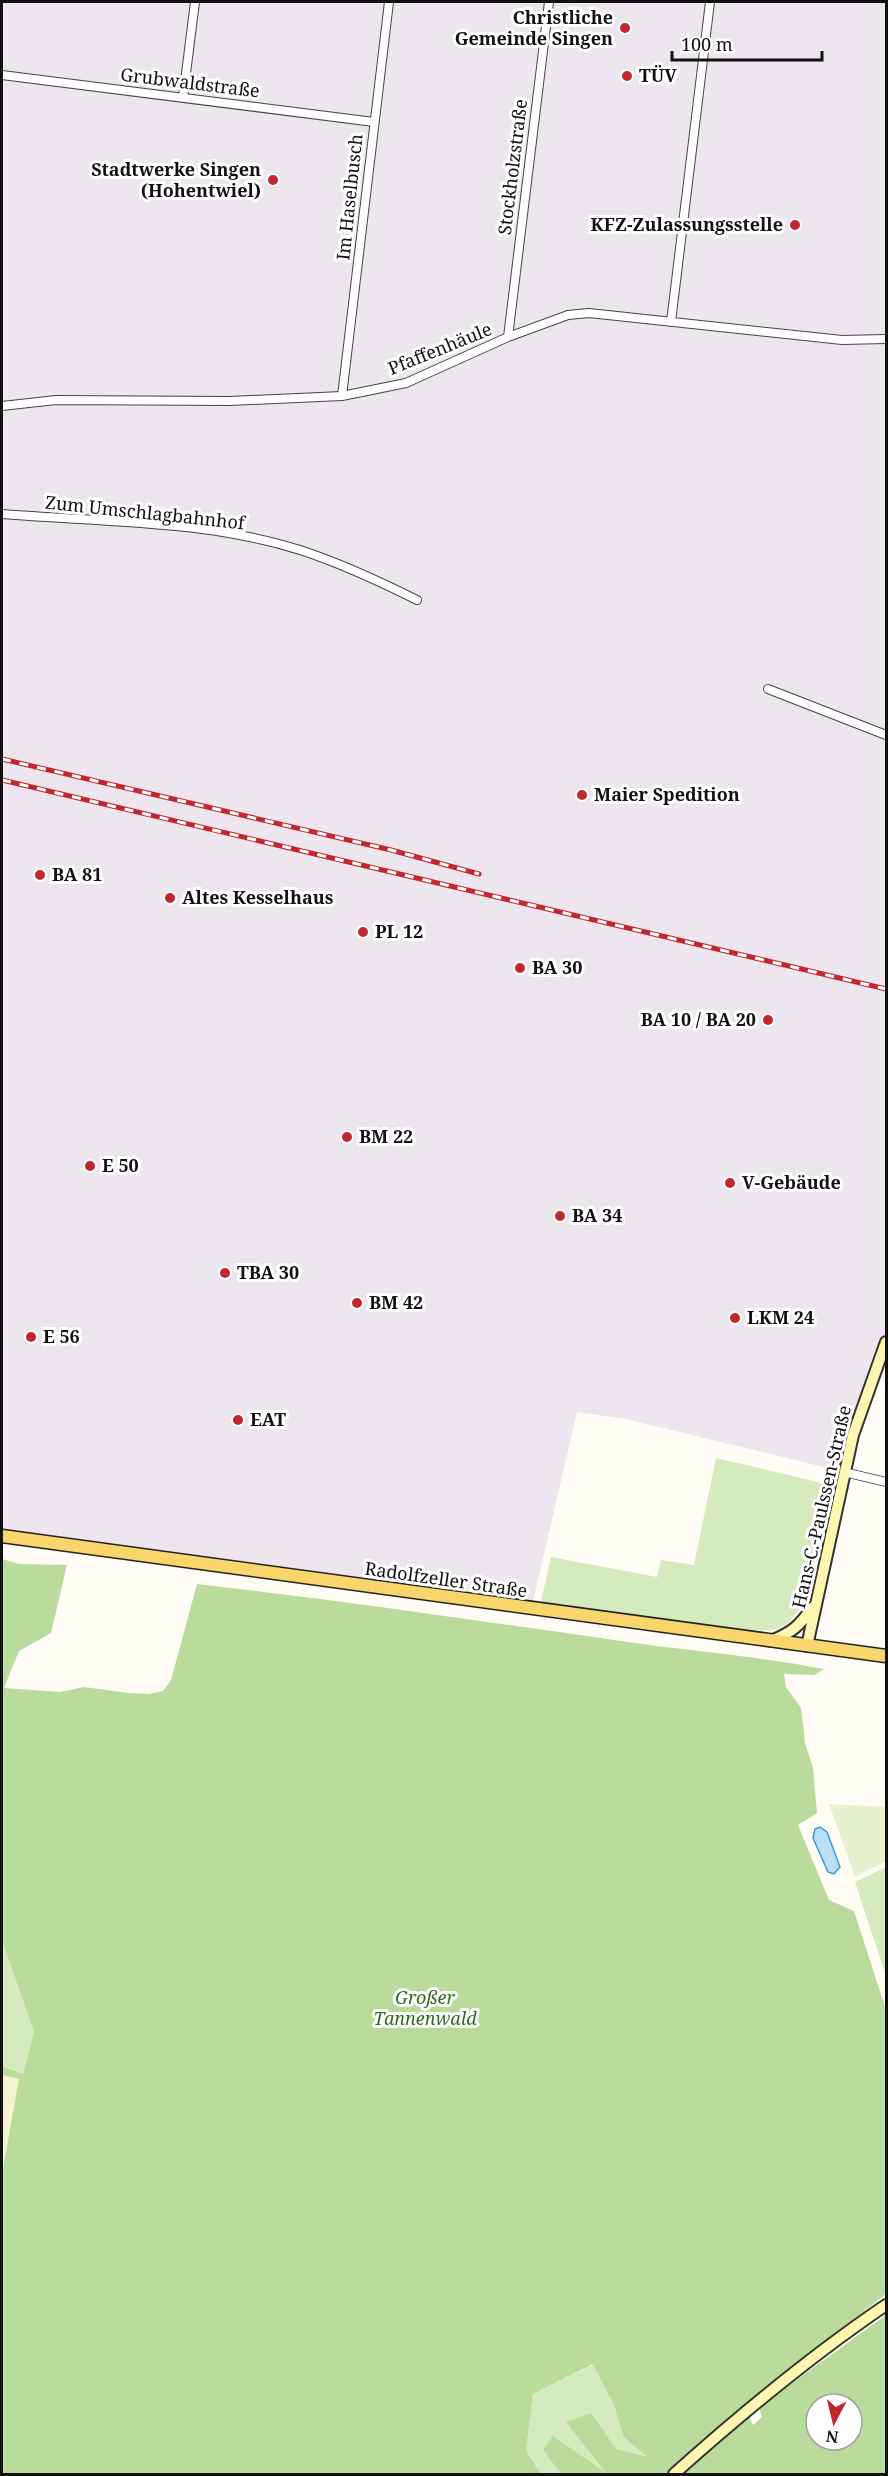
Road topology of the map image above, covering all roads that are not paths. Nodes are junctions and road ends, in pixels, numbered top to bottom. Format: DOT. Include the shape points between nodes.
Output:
graph roads {
  1 [pos="195,2"];
  2 [pos="389,2"];
  3 [pos="549,2"];
  4 [pos="710,2"];
  5 [pos="2,75"];
  6 [pos="183,97"];
  7 [pos="374,122"];
  8 [pos="671,321"];
  9 [pos="507,337"];
  10 [pos="886,339"];
  11 [pos="342,396"];
  12 [pos="2,406"];
  13 [pos="2,514"];
  14 [pos="417,600"];
  15 [pos="768,689"];
  16 [pos="886,735"];
  17 [pos="886,1342"];
  18 [pos="844,1472"];
  19 [pos="886,1482"];
  20 [pos="2,1536"];
  21 [pos="815,1604"];
  22 [pos="770,1642"];
  23 [pos="807,1646"];
  24 [pos="886,1656"];
  25 [pos="886,2305"];
  26 [pos="674,2475"];
  1 -- 6 [label="street"];
  2 -- 7 [label="street, Im Haselbusch"];
  3 -- 9 [label="street, Stockholzstraße"];
  4 -- 8 [label="street"];
  5 -- 6 [label="street, Grubwaldstraße"];
  6 -- 7 [label="street, Grubwaldstraße"];
  7 -- 11 [label="street, Im Haselbusch"];
  8 -- 9 [label="street, Pfaffenhäule" via="589,313 568,315"];
  8 -- 10 [label="street, Pfaffenhäule" via="842,340"];
  9 -- 11 [label="street, Pfaffenhäule" via="406,383"];
  11 -- 12 [label="street, Pfaffenhäule" via="229,401 56,400"];
  13 -- 14 [label="street, Zum Umschlagbahnhof" via="180,527 248,537 299,550 373,578"];
  15 -- 16 [label="street"];
  17 -- 18 [label="street, Hans-C.-Paulssen-Straße"];
  18 -- 19 [label="street"];
  18 -- 21 [label="street, Hans-C.-Paulssen-Straße"];
  20 -- 22 [label="main road, Radolfzeller Straße"];
  21 -- 22 [label="street" via="798,1627"];
  21 -- 23 [label="street, Hans-C.-Paulssen-Straße"];
  22 -- 23 [label="main road, Radolfzeller Straße"];
  23 -- 24 [label="main road, Radolfzeller Straße"];
  25 -- 26 [label="street" via="751,2407"];
}
